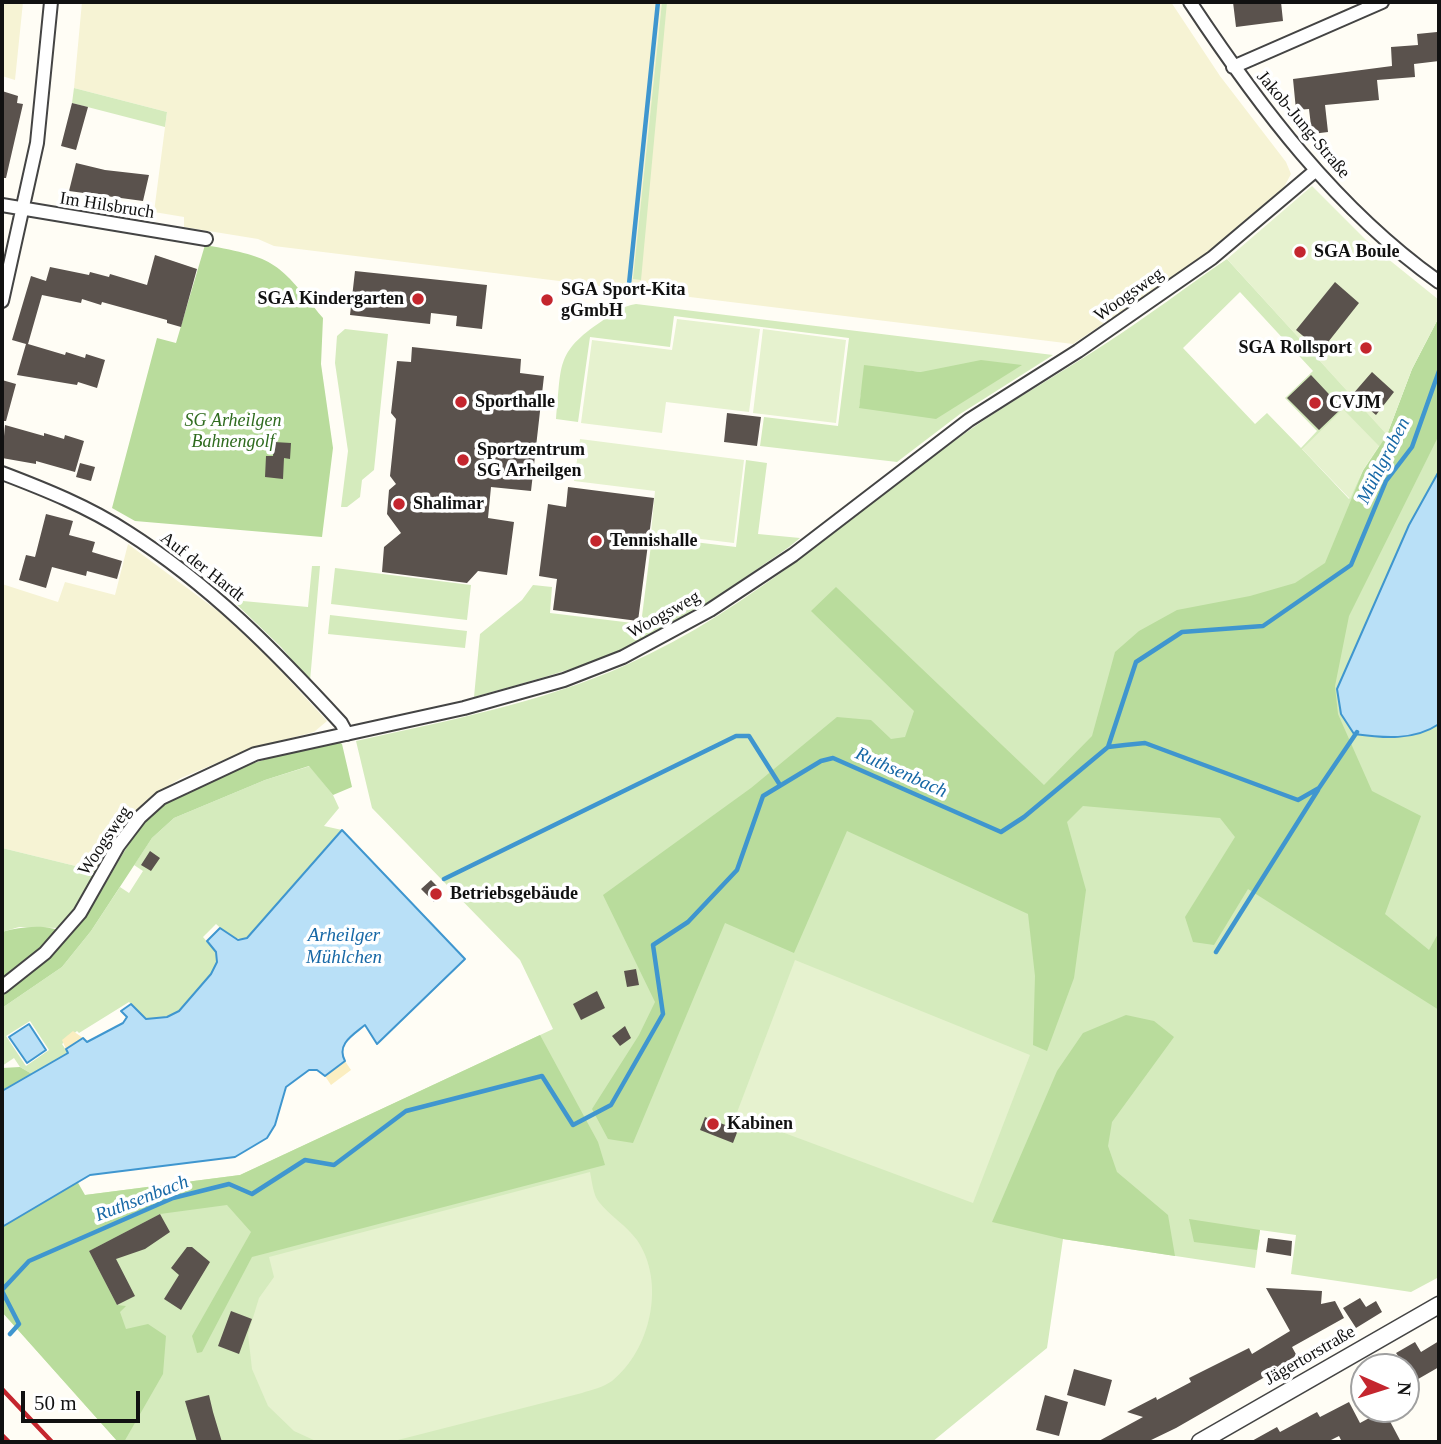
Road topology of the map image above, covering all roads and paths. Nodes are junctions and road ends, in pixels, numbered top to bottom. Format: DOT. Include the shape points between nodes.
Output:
graph roads {
  1 [pos="51,2"];
  2 [pos="1190,2"];
  3 [pos="1382,2"];
  4 [pos="1233,67"];
  5 [pos="1315,172"];
  6 [pos="2,205"];
  7 [pos="24,211"];
  8 [pos="206,239"];
  9 [pos="1439,282"];
  10 [pos="2,301"];
  11 [pos="2,473"];
  12 [pos="346,734"];
  13 [pos="2,987"];
  14 [pos="1439,1305"];
  15 [pos="1208,1440"];
  1 -- 7 [label="street" via="37,143"];
  2 -- 4 [label="street, Jakob-Jung-Straße"];
  3 -- 4 [label="street"];
  4 -- 5 [label="street, Jakob-Jung-Straße"];
  5 -- 9 [label="street, Jakob-Jung-Straße"];
  5 -- 12 [label="street, Woogsweg" via="1212,258 969,420 793,555 710,610 623,657 564,680"];
  6 -- 7 [label="street, Im Hilsbruch"];
  7 -- 8 [label="street, Im Hilsbruch"];
  7 -- 10 [label="street"];
  11 -- 12 [label="street, Auf der Hardt" via="112,523 183,571 276,653"];
  12 -- 13 [label="street, Woogsweg" via="255,754 161,799 139,817 118,846 80,913 45,953"];
  14 -- 15 [label="street, Jägertorstraße"];
}
